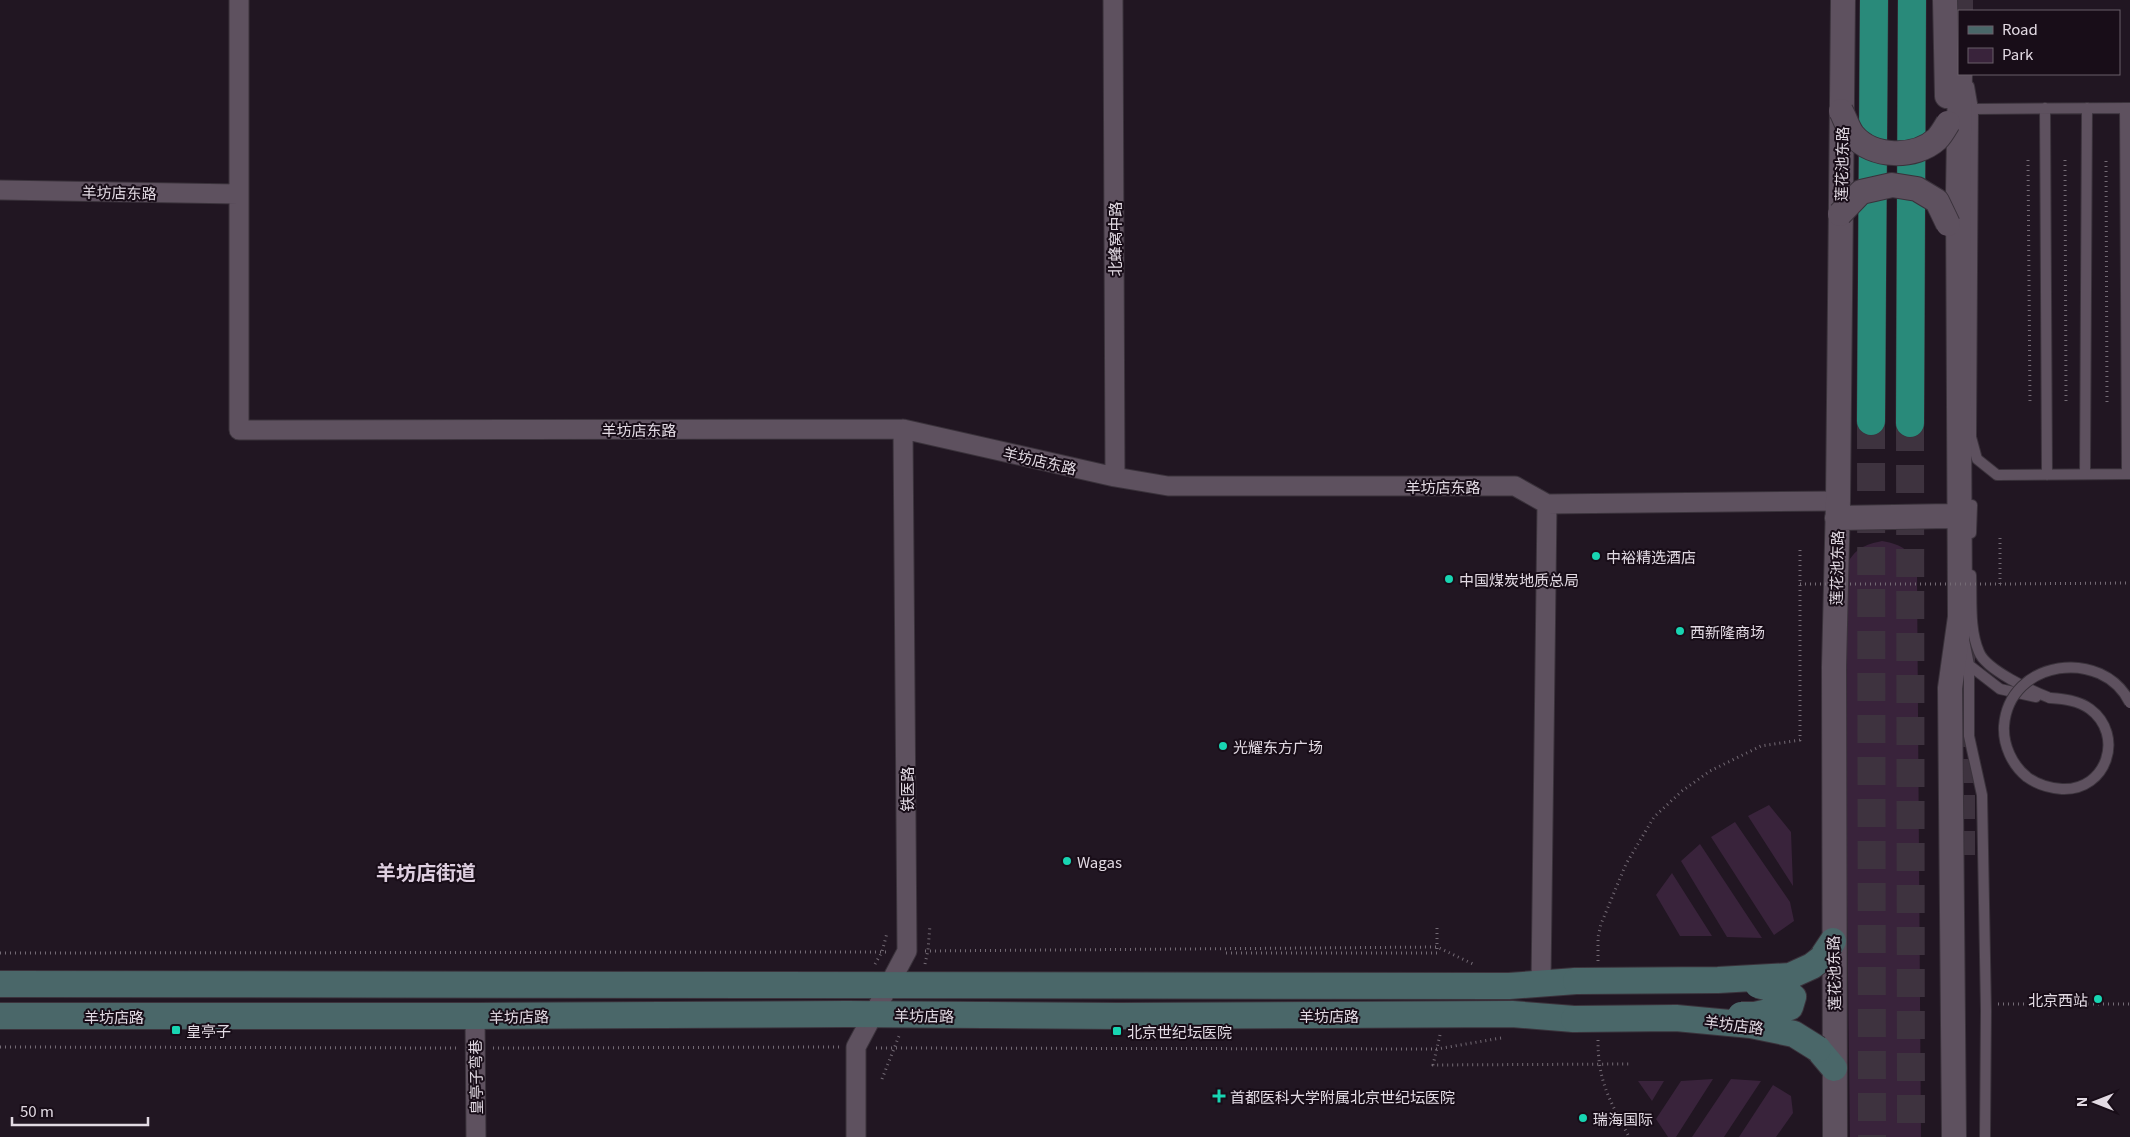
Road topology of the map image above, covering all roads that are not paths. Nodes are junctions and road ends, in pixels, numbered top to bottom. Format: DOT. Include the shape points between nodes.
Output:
graph roads {
  1 [pos="239,0"];
  2 [pos="1113,0"];
  3 [pos="1843,0"];
  4 [pos="1874,0"];
  5 [pos="1912,0"];
  6 [pos="1946,0"];
  7 [pos="1957,0"];
  8 [pos="1958,20"];
  9 [pos="1960,75"];
  10 [pos="1964,75"];
  11 [pos="2045,108"];
  12 [pos="2087,108"];
  13 [pos="2128,108"];
  14 [pos="1974,109"];
  15 [pos="1841,110"];
  16 [pos="1953,127"];
  17 [pos="0,190"];
  18 [pos="238,194"];
  19 [pos="1840,214"];
  20 [pos="1948,224"];
  21 [pos="1871,422"];
  22 [pos="1910,423"];
  23 [pos="903,429"];
  24 [pos="2085,474"];
  25 [pos="2129,474"];
  26 [pos="2047,475"];
  27 [pos="1115,477"];
  28 [pos="1546,504"];
  29 [pos="1972,505"];
  30 [pos="1837,509"];
  31 [pos="1950,516"];
  32 [pos="1970,543"];
  33 [pos="1971,562"];
  34 [pos="1960,617"];
  35 [pos="1969,665"];
  36 [pos="1950,688"];
  37 [pos="2050,698"];
  38 [pos="2130,703"];
  39 [pos="1827,950"];
  40 [pos="1718,980"];
  41 [pos="0,984"];
  42 [pos="1540,984"];
  43 [pos="888,987"];
  44 [pos="876,1014"];
  45 [pos="0,1016"];
  46 [pos="475,1016"];
  47 [pos="1676,1018"];
  48 [pos="1826,1059"];
  49 [pos="476,1137"];
  50 [pos="856,1137"];
  51 [pos="1835,1137"];
  52 [pos="1954,1137"];
  53 [pos="1985,1137"];
  1 -- 18 [label="street"];
  2 -- 27 [label="street, 北蜂窝中路"];
  3 -- 15 [label="street, 莲花池东路"];
  4 -- 21 [label="highway"];
  5 -- 22 [label="highway"];
  6 -- 16 [label="street"];
  7 -- 8 [label="street"];
  9 -- 16 [label="street"];
  10 -- 14 [label="lane"];
  11 -- 12 [label="lane"];
  11 -- 14 [label="lane"];
  11 -- 26 [label="lane"];
  12 -- 13 [label="lane"];
  12 -- 24 [label="lane"];
  13 -- 25 [label="lane"];
  14 -- 16 [label="lane"];
  14 -- 26 [label="lane" via="1971,437 1976,459 1997,475"];
  15 -- 16 [label="street, bridge" via="1853,135 1870,147 1891,154 1905,154 1923,148"];
  15 -- 19 [label="street, 莲花池东路"];
  16 -- 20 [label="street"];
  16 -- 34 [label="street"];
  17 -- 18 [label="street, 羊坊店东路"];
  18 -- 23 [label="street, 羊坊店东路" via="239,430"];
  19 -- 20 [label="street, bridge" via="1861,192 1892,185 1917,189 1937,201"];
  19 -- 30 [label="street, 莲花池东路"];
  20 -- 31 [label="street"];
  23 -- 27 [label="street, 羊坊店东路"];
  23 -- 43 [label="street, 铁医路" via="907,951"];
  24 -- 25 [label="lane"];
  24 -- 26 [label="lane"];
  27 -- 28 [label="street, 羊坊店东路" via="1168,486 1515,486"];
  28 -- 30 [label="street"];
  28 -- 42 [label="street"];
  29 -- 32 [label="lane"];
  30 -- 31 [label="street"];
  30 -- 39 [label="street, 莲花池东路"];
  31 -- 36 [label="street"];
  33 -- 37 [label="lane" via="1973,629 1979,654 2024,688"];
  34 -- 35 [label="lane"];
  34 -- 36 [label="street"];
  35 -- 37 [label="lane" via="2000,689"];
  35 -- 53 [label="lane" via="1969,736 1982,795"];
  36 -- 52 [label="street"];
  37 -- 38 [label="lane, bridge" via="2065,699 2089,708 2098,717 2108,738 2105,763 2100,773 2076,788 2053,788 2034,782 2022,772 2008,751 2004,726 2011,702 2022,685 2048,670 2078,668 2108,679"];
  39 -- 40 [label="main road, 羊坊店路, bridge" via="1812,966 1790,976"];
  39 -- 48 [label="street, 莲花池东路"];
  40 -- 42 [label="main road, 羊坊店路, bridge"];
  40 -- 47 [label="main road, bridge" via="1759,985 1787,992 1793,997 1790,1007 1755,1014"];
  41 -- 43 [label="main road, 羊坊店路"];
  42 -- 43 [label="main road, 羊坊店路"];
  43 -- 44 [label="street, 铁医路"];
  44 -- 46 [label="main road, 羊坊店路"];
  44 -- 47 [label="main road, 羊坊店路, bridge" via="1512,1014 1574,1020"];
  44 -- 50 [label="street, 铁医路" via="856,1047"];
  45 -- 46 [label="main road, 羊坊店路"];
  46 -- 49 [label="street, 皇亭子弯巷"];
  47 -- 48 [label="main road, 羊坊店路, bridge" via="1750,1024 1794,1034"];
  48 -- 51 [label="street, 莲花池东路"];
}
